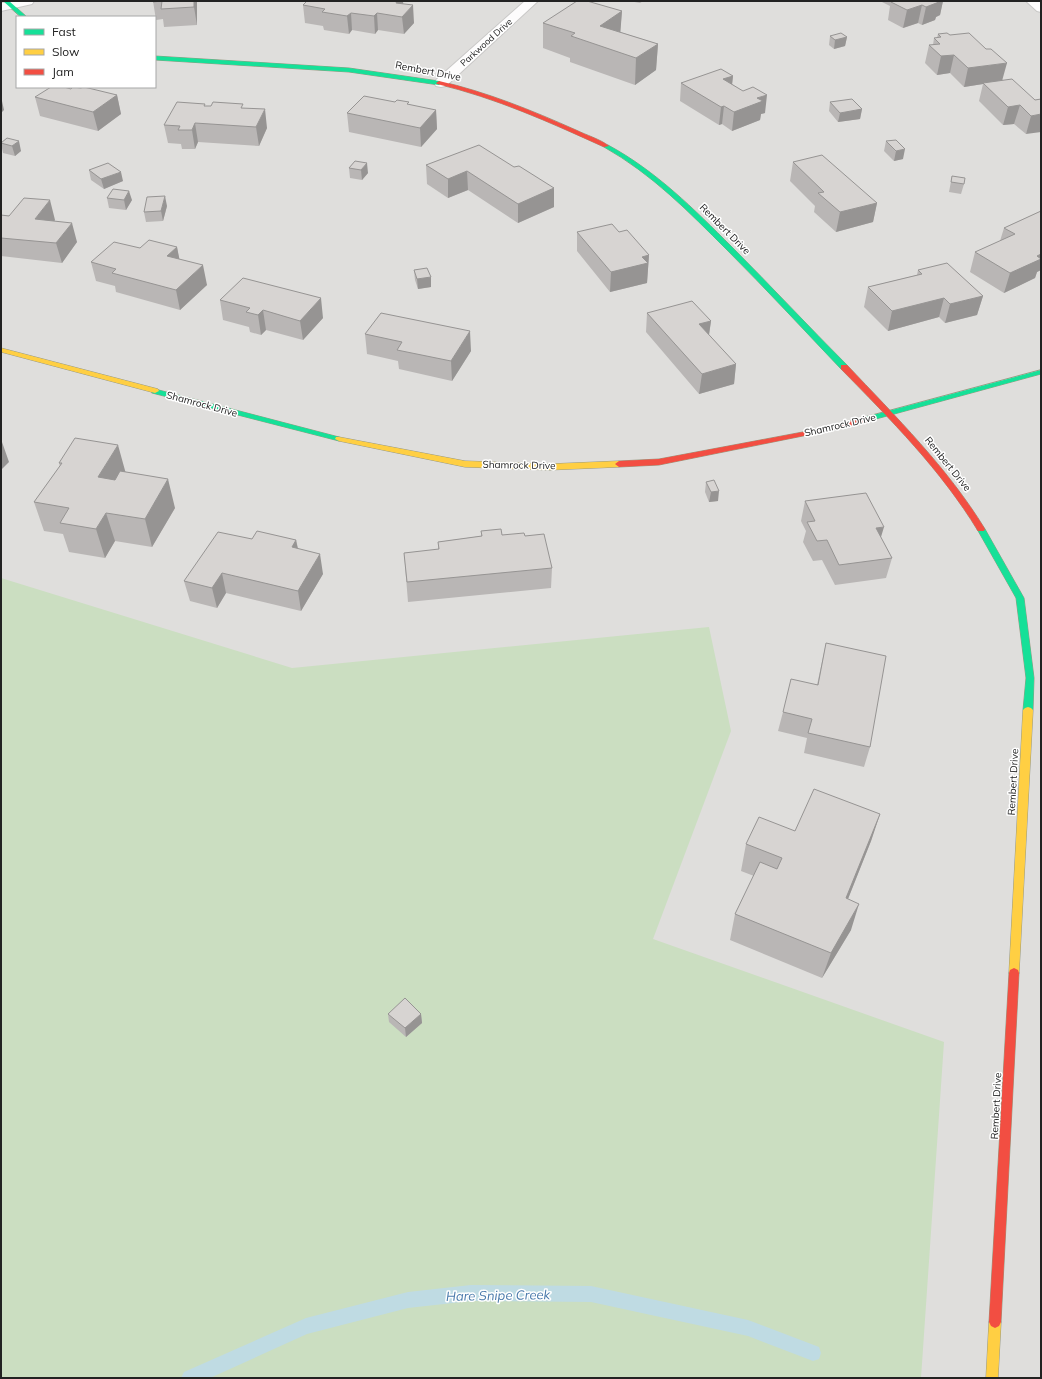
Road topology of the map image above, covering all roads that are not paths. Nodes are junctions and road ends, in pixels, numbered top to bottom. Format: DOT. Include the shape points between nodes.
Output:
graph roads {
  1 [pos="28,1"];
  2 [pos="532,1"];
  3 [pos="1032,1"];
  4 [pos="6,5"];
  5 [pos="1041,8"];
  6 [pos="22,16"];
  7 [pos="156,58"];
  8 [pos="441,83"];
  9 [pos="1,350"];
  10 [pos="1041,372"];
  11 [pos="888,414"];
  12 [pos="992,1378"];
  1 -- 4 [label="street"];
  2 -- 8 [label="street, Parkwood Drive"];
  3 -- 5 [label="street"];
  4 -- 6 [label="street"];
  7 -- 8 [label="street, Rembert Drive" via="349,70"];
  8 -- 11 [label="street, Rembert Drive" via="544,117 608,147 642,169 684,204 733,252"];
  9 -- 11 [label="street, Shamrock Drive" via="363,445 465,464 550,467 659,462"];
  10 -- 11 [label="street, Shamrock Drive"];
  11 -- 12 [label="street, Rembert Drive" via="921,447 968,506 1017,592 1020,598 1028,663 1029,693"];
}
